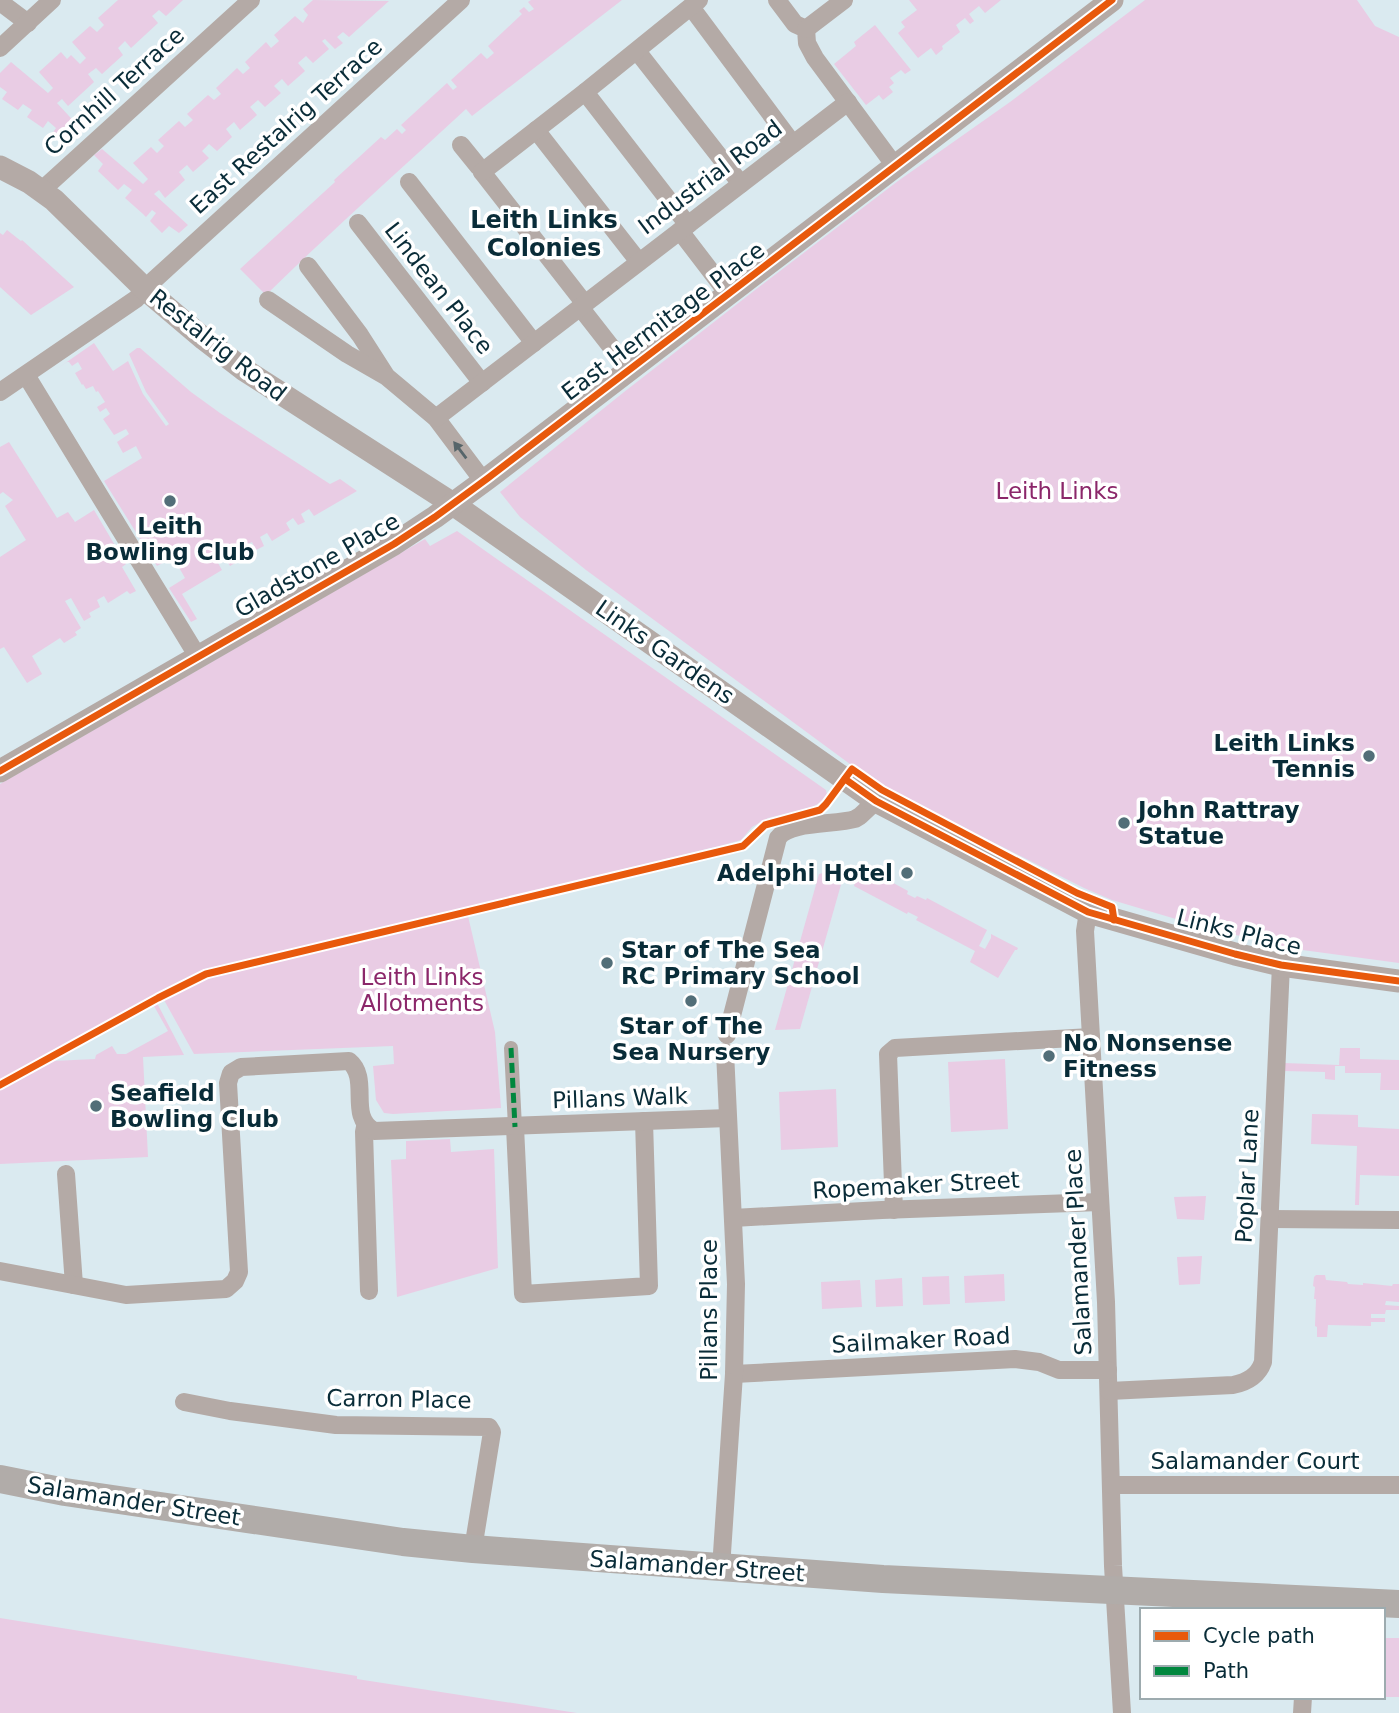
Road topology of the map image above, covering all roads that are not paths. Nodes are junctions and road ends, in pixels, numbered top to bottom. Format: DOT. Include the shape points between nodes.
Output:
graph roads {
  1 [pos="52,0"];
  2 [pos="251,0"];
  3 [pos="461,0"];
  4 [pos="777,0"];
  5 [pos="844,0"];
  6 [pos="1112,0"];
  7 [pos="0,2"];
  8 [pos="695,3"];
  9 [pos="28,23"];
  10 [pos="806,29"];
  11 [pos="0,48"];
  12 [pos="637,51"];
  13 [pos="585,92"];
  14 [pos="848,102"];
  15 [pos="536,130"];
  16 [pos="793,144"];
  17 [pos="461,145"];
  18 [pos="895,166"];
  19 [pos="0,167"];
  20 [pos="482,172"];
  21 [pos="410,182"];
  22 [pos="741,184"];
  23 [pos="42,190"];
  24 [pos="358,223"];
  25 [pos="684,228"];
  26 [pos="639,262"];
  27 [pos="308,266"];
  28 [pos="145,289"];
  29 [pos="729,295"];
  30 [pos="268,300"];
  31 [pos="583,306"];
  32 [pos="534,343"];
  33 [pos="630,371"];
  34 [pos="26,375"];
  35 [pos="387,377"];
  36 [pos="482,383"];
  37 [pos="0,392"];
  38 [pos="436,418"];
  39 [pos="484,482"];
  40 [pos="453,504"];
  41 [pos="198,657"];
  42 [pos="0,771"];
  43 [pos="876,801"];
  44 [pos="1081,908"];
  45 [pos="1281,965"];
  46 [pos="1399,981"];
  47 [pos="1091,1037"];
  48 [pos="511,1048"];
  49 [pos="728,1118"];
  50 [pos="644,1121"];
  51 [pos="366,1126"];
  52 [pos="515,1127"];
  53 [pos="66,1174"];
  54 [pos="1100,1202"];
  55 [pos="894,1210"];
  56 [pos="733,1218"];
  57 [pos="1270,1219"];
  58 [pos="1399,1220"];
  59 [pos="0,1271"];
  60 [pos="74,1285"];
  61 [pos="369,1291"];
  62 [pos="1108,1370"];
  63 [pos="734,1374"];
  64 [pos="1109,1391"];
  65 [pos="184,1402"];
  66 [pos="0,1479"];
  67 [pos="1111,1485"];
  68 [pos="1399,1485"];
  69 [pos="473,1549"];
  70 [pos="721,1568"];
  71 [pos="1115,1590"];
  72 [pos="1399,1604"];
  73 [pos="1122,1713"];
  1 -- 9 [label="street"];
  2 -- 23 [label="street, Cornhill Terrace"];
  3 -- 28 [label="street, East Restalrig Terrace"];
  4 -- 10 [label="street" via="795,24"];
  5 -- 10 [label="street"];
  6 -- 18 [label="street, East Hermitage Place"];
  7 -- 9 [label="street"];
  8 -- 12 [label="street"];
  8 -- 16 [label="street"];
  9 -- 11 [label="street"];
  10 -- 14 [label="street" via="809,47"];
  12 -- 13 [label="street"];
  12 -- 22 [label="street"];
  13 -- 15 [label="street"];
  13 -- 25 [label="street"];
  14 -- 16 [label="street, Industrial Road"];
  14 -- 18 [label="street"];
  15 -- 20 [label="street"];
  15 -- 26 [label="street"];
  16 -- 22 [label="street, Industrial Road"];
  17 -- 20 [label="street"];
  18 -- 29 [label="street, East Hermitage Place"];
  19 -- 23 [label="street, Restalrig Road"];
  20 -- 31 [label="street"];
  21 -- 32 [label="street"];
  22 -- 25 [label="street, Industrial Road"];
  23 -- 28 [label="street, Restalrig Road"];
  24 -- 36 [label="street, Lindean Place"];
  25 -- 26 [label="street, Industrial Road"];
  25 -- 29 [label="street"];
  26 -- 31 [label="street, Industrial Road"];
  27 -- 35 [label="street"];
  28 -- 34 [label="street, East Restalrig Terrace"];
  28 -- 40 [label="street, Restalrig Road" via="258,380"];
  29 -- 33 [label="street, East Hermitage Place"];
  30 -- 35 [label="street"];
  31 -- 32 [label="street, Industrial Road"];
  31 -- 33 [label="street"];
  32 -- 36 [label="street, Industrial Road"];
  33 -- 39 [label="street, East Hermitage Place"];
  34 -- 37 [label="street, East Restalrig Terrace"];
  34 -- 41 [label="street"];
  35 -- 38 [label="street"];
  36 -- 38 [label="street, Industrial Road"];
  39 -- 38 [label="street, one-way"];
  39 -- 40 [label="street, East Hermitage Place"];
  40 -- 41 [label="street, Gladstone Place"];
  40 -- 43 [label="street, Links Gardens"];
  41 -- 42 [label="street, Gladstone Place"];
  43 -- 44 [label="street, Links Gardens"];
  43 -- 49 [label="street, Pillans Place" via="848,821 781,833 726,1043"];
  44 -- 45 [label="street, Links Place"];
  44 -- 47 [label="street, Salamander Place"];
  45 -- 46 [label="street, Links Place"];
  45 -- 57 [label="street, Poplar Lane"];
  47 -- 54 [label="street, Salamander Place"];
  47 -- 55 [label="street" via="895,1048 888,1054"];
  48 -- 52 [label="street"];
  49 -- 50 [label="street, Pillans Walk"];
  49 -- 56 [label="street, Pillans Place"];
  50 -- 52 [label="street, Pillans Walk"];
  50 -- 52 [label="street" via="649,1286 523,1294"];
  51 -- 52 [label="street, Pillans Walk" via="374,1131"];
  51 -- 60 [label="street" via="358,1074 349,1061 241,1067 231,1073 228,1083 239,1272 235,1281 226,1289 126,1295"];
  51 -- 61 [label="street"];
  53 -- 60 [label="street"];
  54 -- 55 [label="street, Ropemaker Street"];
  54 -- 62 [label="street, Salamander Place"];
  55 -- 56 [label="street, Ropemaker Street"];
  56 -- 63 [label="street, Pillans Place"];
  57 -- 58 [label="street"];
  57 -- 64 [label="street, Poplar Lane" via="1263,1362 1258,1373 1233,1385"];
  59 -- 60 [label="street"];
  62 -- 63 [label="street, Sailmaker Road" via="1059,1370 1015,1359"];
  62 -- 64 [label="street, Salamander Place"];
  63 -- 70 [label="street, Pillans Place"];
  64 -- 67 [label="street, Salamander Place"];
  65 -- 69 [label="street, Carron Place" via="336,1425 489,1427 492,1432"];
  66 -- 69 [label="main road, Salamander Street"];
  67 -- 68 [label="street, Salamander Court"];
  67 -- 71 [label="street, Salamander Place"];
  69 -- 70 [label="main road, Salamander Street"];
  70 -- 71 [label="main road, Salamander Street"];
  71 -- 72 [label="main road, Salamander Street"];
  71 -- 73 [label="street, Salamander Place"];
}
